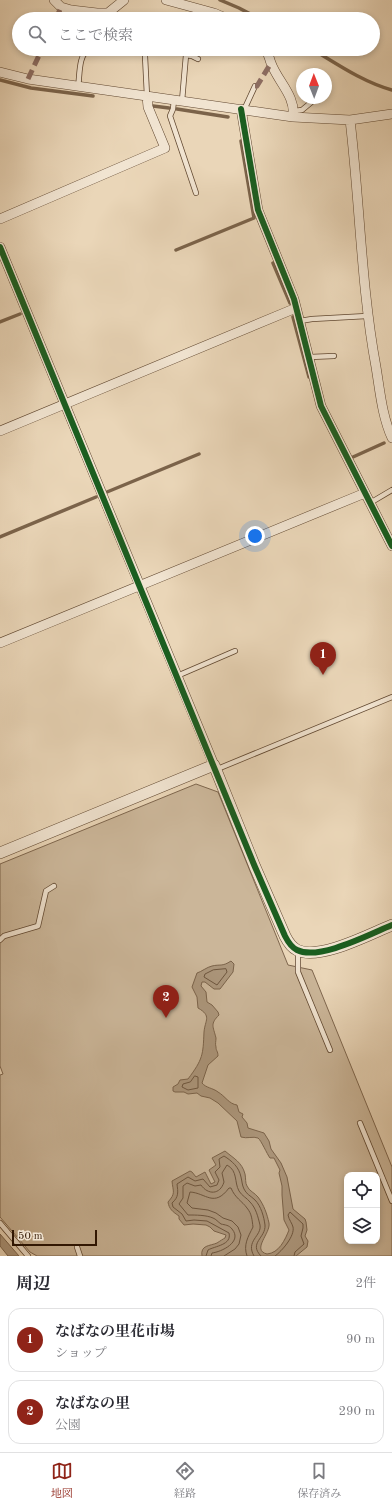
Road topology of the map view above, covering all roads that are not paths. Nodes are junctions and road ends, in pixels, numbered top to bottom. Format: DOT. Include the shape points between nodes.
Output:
graph roads {
  1 [pos="54,0"];
  2 [pos="124,0"];
  3 [pos="166,0"];
  4 [pos="88,12"];
  5 [pos="109,12"];
  6 [pos="210,12"];
  7 [pos="84,56"];
  8 [pos="145,56"];
  9 [pos="186,56"];
  10 [pos="192,56"];
  11 [pos="269,56"];
  12 [pos="198,59"];
  13 [pos="0,72"];
  14 [pos="255,86"];
  15 [pos="78,87"];
  16 [pos="147,96"];
  17 [pos="178,101"];
  18 [pos="309,104"];
  19 [pos="242,110"];
  20 [pos="294,114"];
  21 [pos="392,114"];
  22 [pos="350,120"];
  23 [pos="196,193"];
  24 [pos="0,219"];
  25 [pos="0,247"];
  26 [pos="296,308"];
  27 [pos="367,316"];
  28 [pos="300,321"];
  29 [pos="334,356"];
  30 [pos="310,357"];
  31 [pos="65,404"];
  32 [pos="0,431"];
  33 [pos="392,437"];
  34 [pos="392,490"];
  35 [pos="365,493"];
  36 [pos="370,503"];
  37 [pos="392,546"];
  38 [pos="140,586"];
  39 [pos="0,643"];
  40 [pos="236,651"];
  41 [pos="177,676"];
  42 [pos="392,697"];
  43 [pos="215,768"];
  44 [pos="0,853"];
  45 [pos="54,886"];
  46 [pos="392,925"];
  47 [pos="0,940"];
  48 [pos="298,951"];
  49 [pos="330,1050"];
  50 [pos="360,1123"];
  51 [pos="392,1201"];
  52 [pos="0,1223"];
  53 [pos="77,1247"];
  54 [pos="28,1256"];
  55 [pos="80,1256"];
  1 -- 4 [label="street" via="61,8"];
  2 -- 5 [label="street"];
  3 -- 6 [label="street"];
  7 -- 15 [label="lane"];
  8 -- 16 [label="lane"];
  9 -- 17 [label="lane"];
  10 -- 12 [label="lane"];
  11 -- 20 [label="street" via="291,98"];
  13 -- 15 [label="street"];
  14 -- 19 [label="lane"];
  15 -- 16 [label="street"];
  16 -- 17 [label="street"];
  16 -- 24 [label="street" via="148,107 165,148"];
  17 -- 19 [label="street"];
  17 -- 23 [label="lane" via="170,116"];
  18 -- 20 [label="lane"];
  19 -- 20 [label="street"];
  19 -- 26 [label="street" via="258,210"];
  20 -- 22 [label="street"];
  21 -- 22 [label="street"];
  22 -- 27 [label="street"];
  25 -- 31 [label="street"];
  26 -- 28 [label="street"];
  26 -- 31 [label="street"];
  27 -- 28 [label="lane"];
  27 -- 33 [label="street" via="384,414"];
  28 -- 30 [label="street"];
  29 -- 30 [label="lane"];
  30 -- 35 [label="street" via="322,406"];
  31 -- 32 [label="street"];
  31 -- 38 [label="street"];
  34 -- 36 [label="lane"];
  35 -- 36 [label="street"];
  35 -- 38 [label="street"];
  36 -- 37 [label="street"];
  38 -- 39 [label="street"];
  38 -- 41 [label="street"];
  40 -- 41 [label="lane"];
  41 -- 43 [label="street"];
  42 -- 43 [label="lane"];
  43 -- 44 [label="street"];
  43 -- 48 [label="street" via="254,867 285,936 291,946"];
  45 -- 47 [label="lane" via="46,891 38,926 4,936"];
  46 -- 48 [label="street" via="329,951"];
  48 -- 49 [label="lane" via="298,972"];
  50 -- 51 [label="lane"];
  52 -- 54 [label="lane"];
  53 -- 55 [label="lane"];
}
